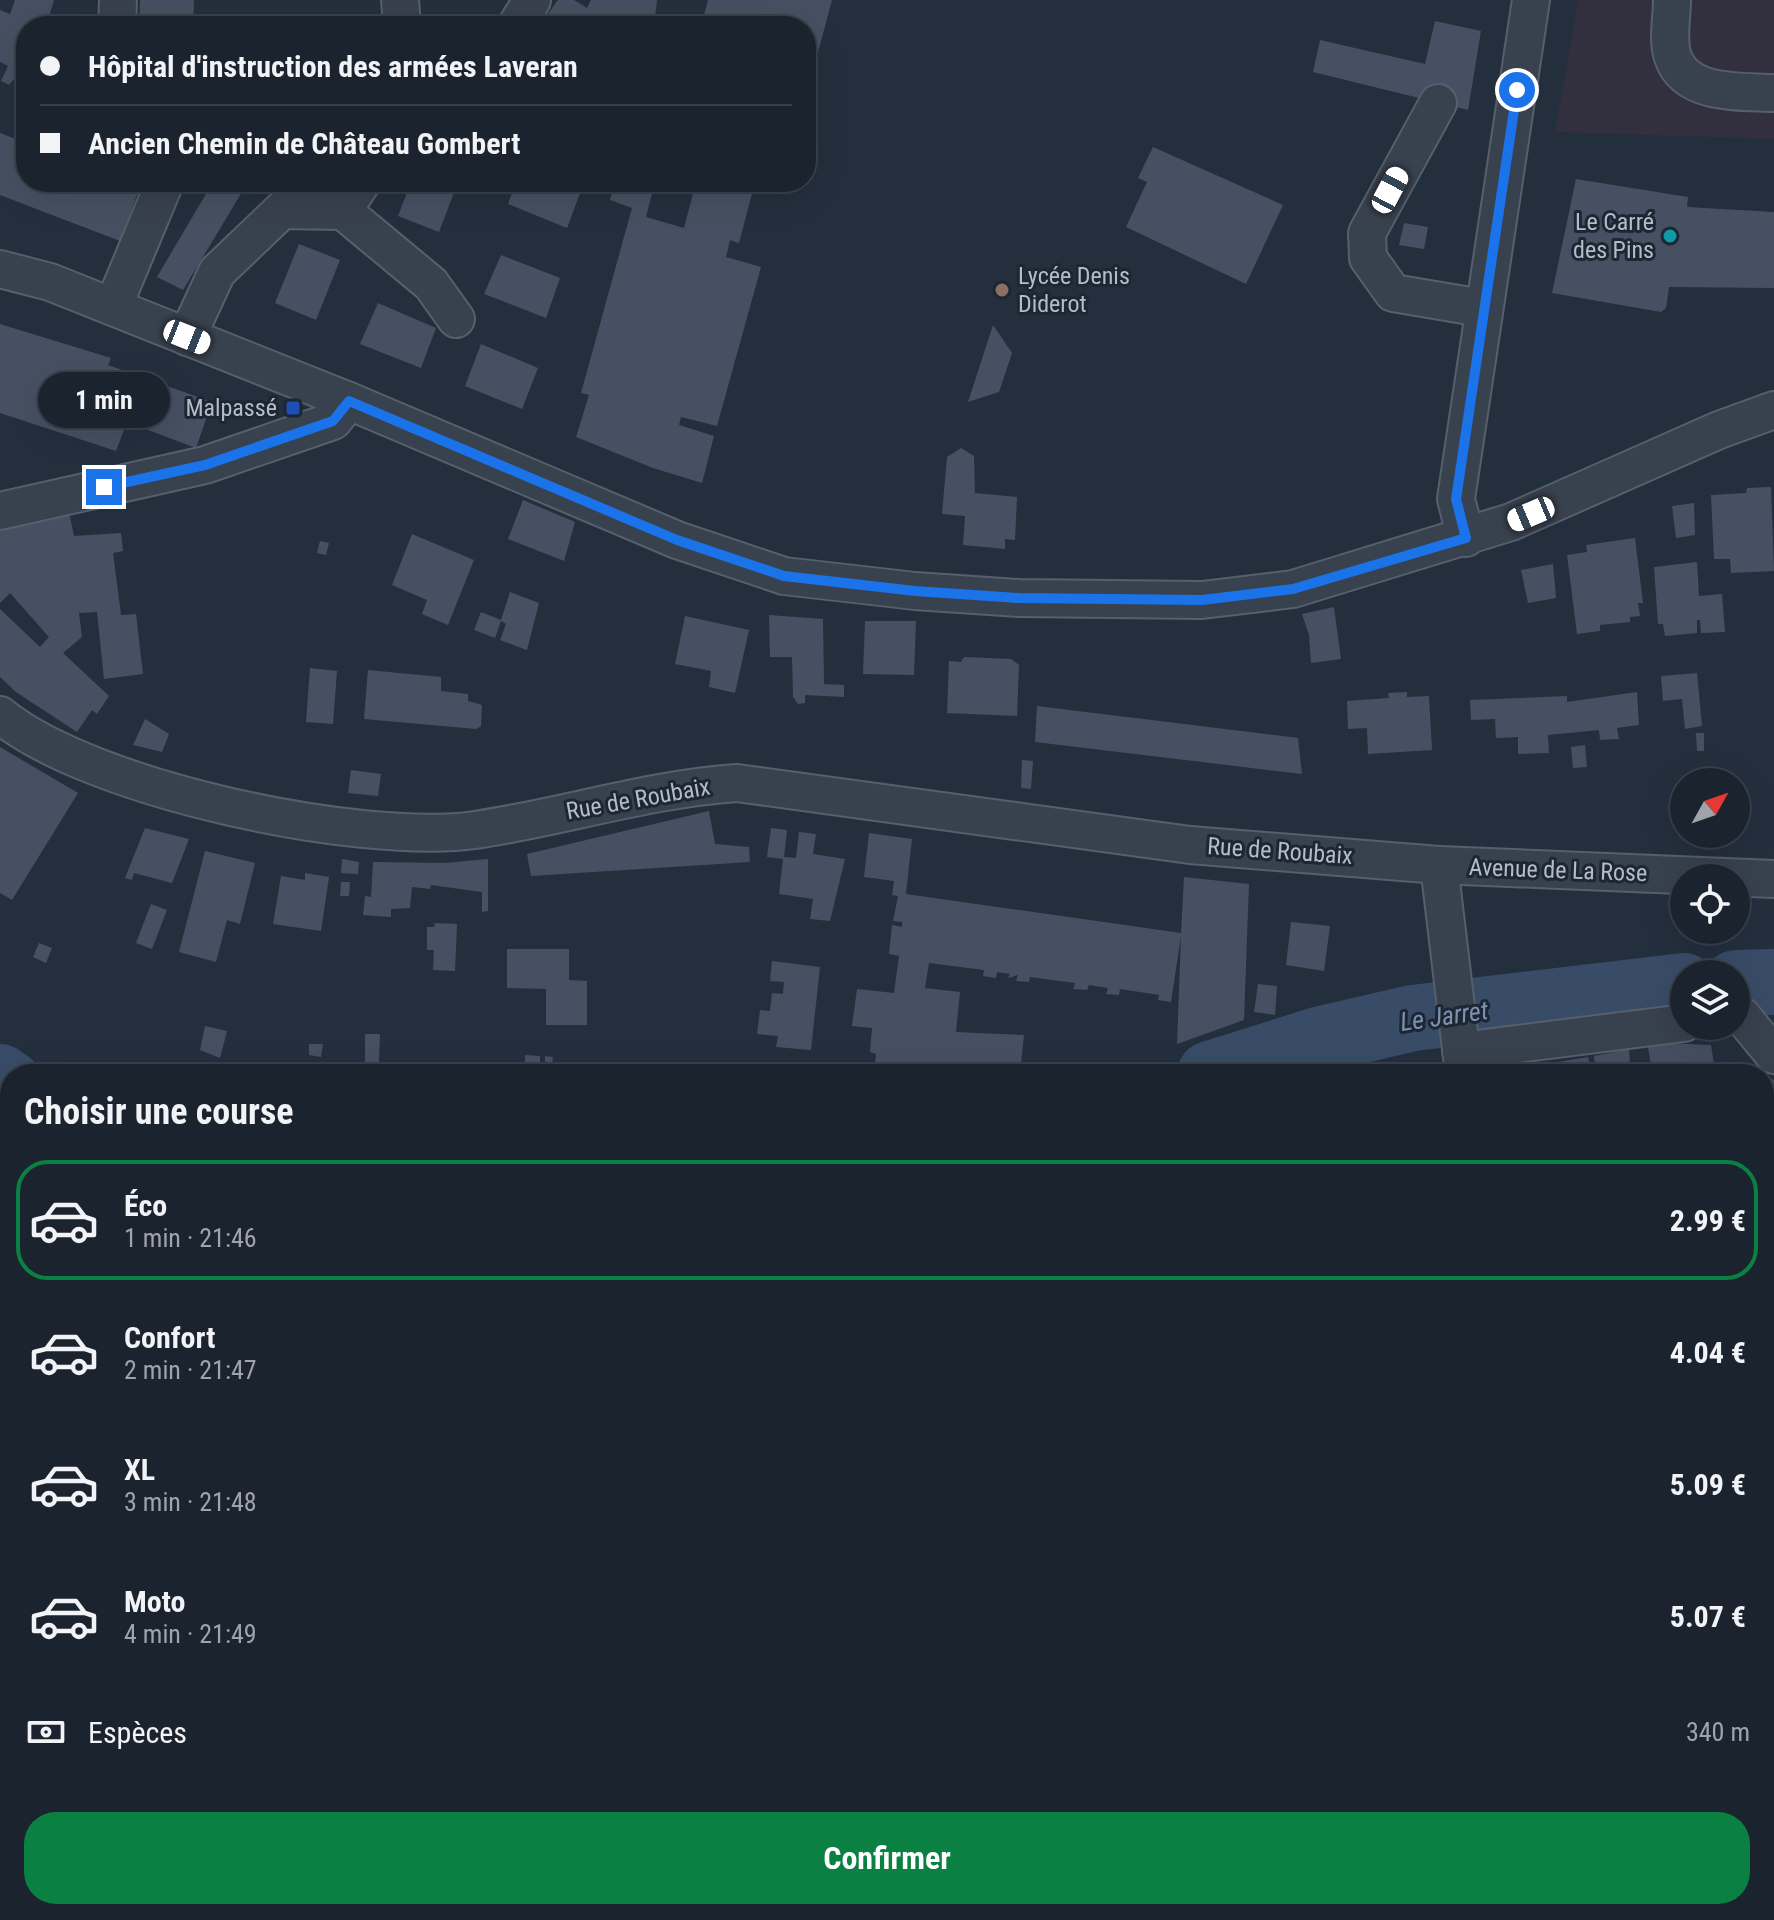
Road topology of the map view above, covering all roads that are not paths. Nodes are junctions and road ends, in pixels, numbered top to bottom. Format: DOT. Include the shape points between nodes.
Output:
graph roads {
  1 [pos="1531,0"];
  2 [pos="1672,0"];
  3 [pos="1774,93"];
  4 [pos="1438,103"];
  5 [pos="161,192"];
  6 [pos="353,197"];
  7 [pos="0,269"];
  8 [pos="113,307"];
  9 [pos="1482,308"];
  10 [pos="456,319"];
  11 [pos="187,337"];
  12 [pos="349,401"];
  13 [pos="1774,410"];
  14 [pos="0,511"];
  15 [pos="1466,538"];
  16 [pos="0,715"];
  17 [pos="1439,865"];
  18 [pos="1774,879"];
  19 [pos="1751,1016"];
  20 [pos="1670,1025"];
  21 [pos="1461,1049"];
  22 [pos="1774,1055"];
  1 -- 9 [label="street"];
  2 -- 3 [label="street" via="1673,57 1689,81"];
  4 -- 9 [label="street" via="1367,233 1368,258 1393,293"];
  5 -- 8 [label="street"];
  6 -- 10 [label="street"];
  6 -- 11 [label="street" via="282,210 217,272"];
  7 -- 8 [label="street"];
  8 -- 11 [label="street"];
  9 -- 15 [label="street" via="1456,499"];
  11 -- 12 [label="street"];
  12 -- 14 [label="street" via="333,421 205,465"];
  12 -- 15 [label="street" via="677,540 784,576 1019,598 1202,600 1293,589"];
  13 -- 15 [label="street"];
  16 -- 17 [label="street, Rue de Roubaix" via="99,770 279,817 368,831 473,830 683,787 737,783 1190,845"];
  17 -- 18 [label="street, Avenue de La Rose"];
  17 -- 21 [label="street"];
  19 -- 22 [label="street"];
  20 -- 21 [label="street"];
}
